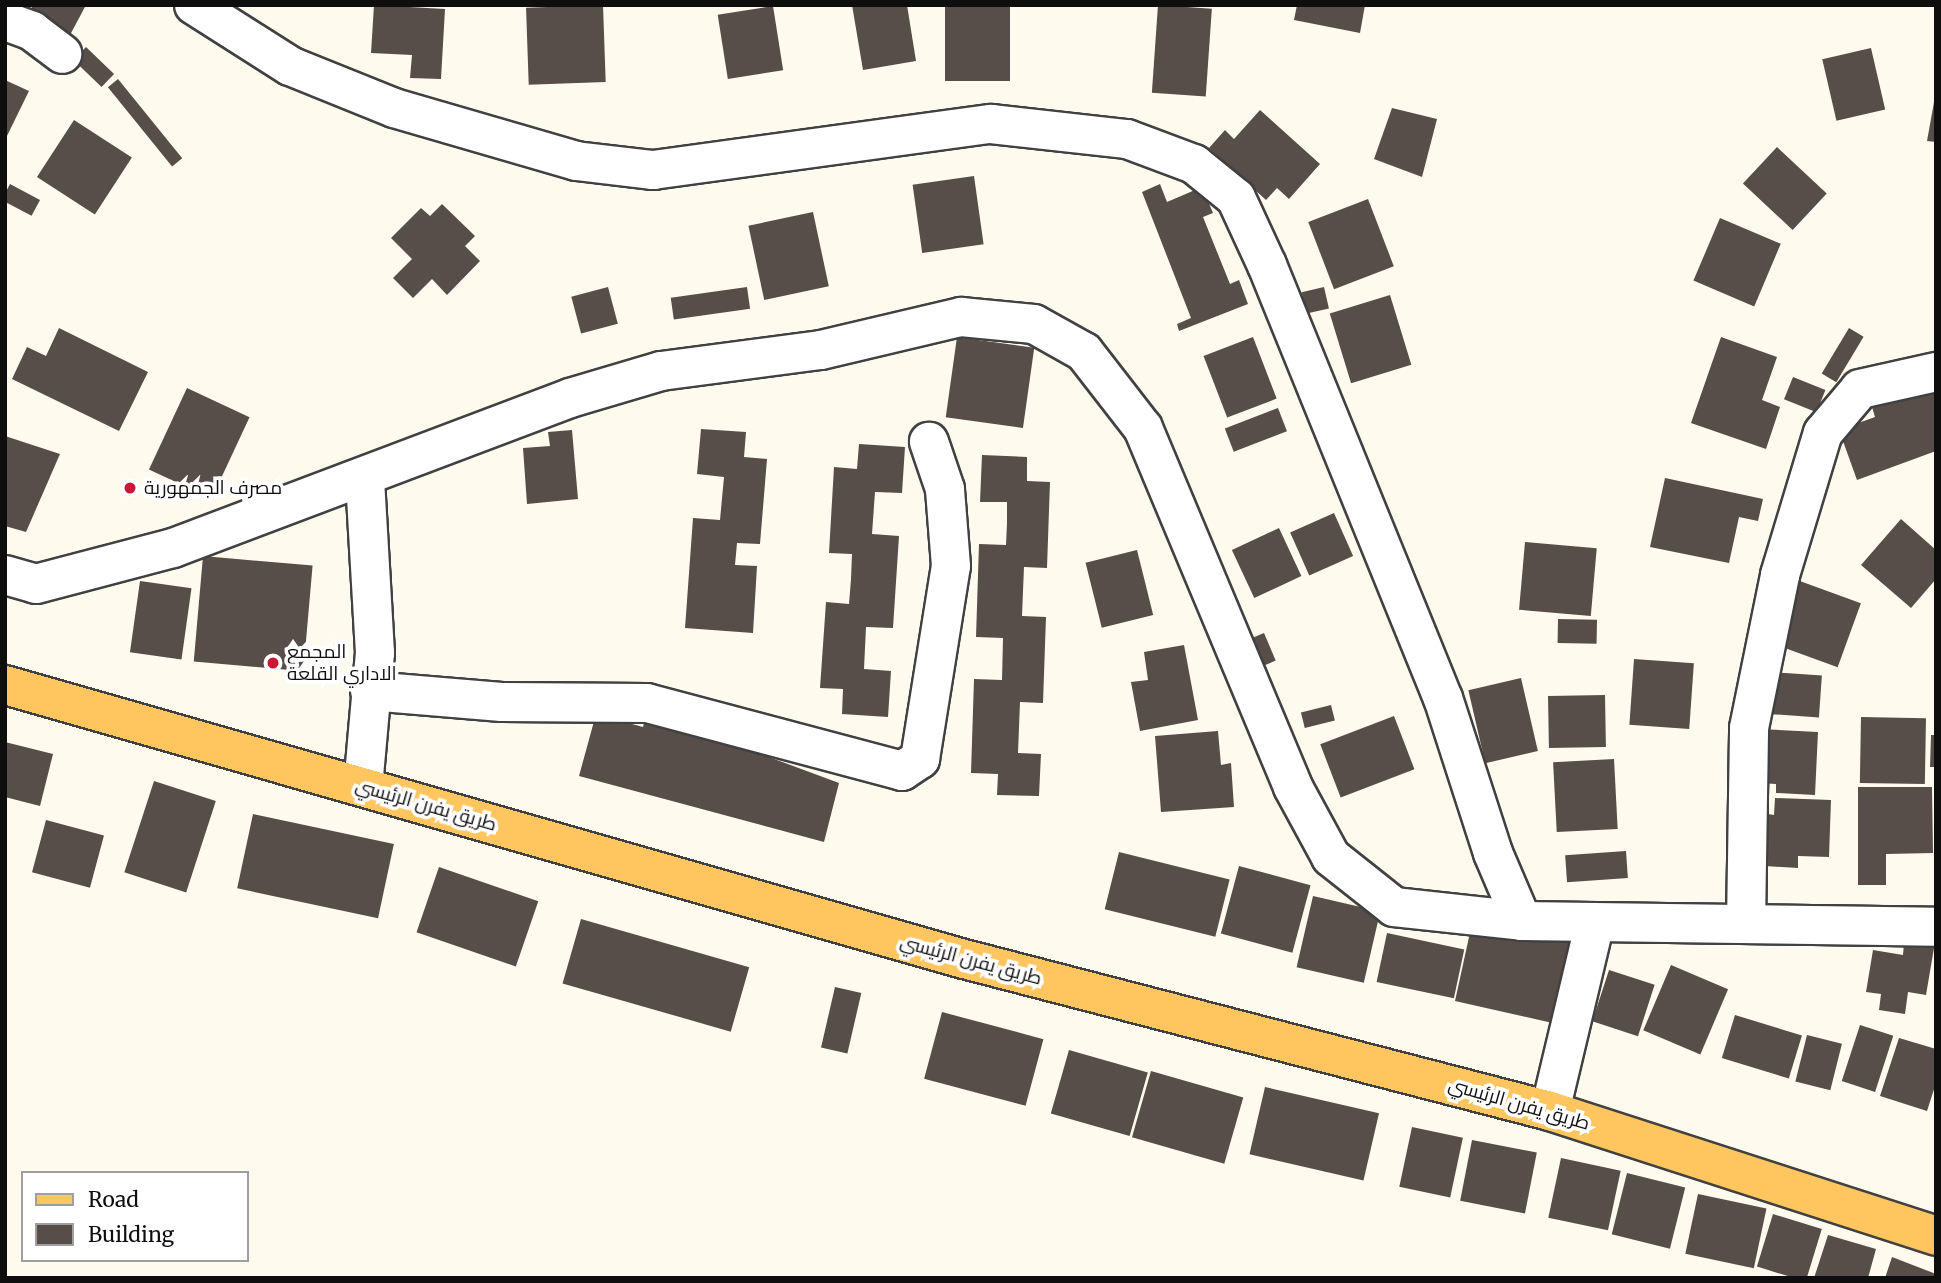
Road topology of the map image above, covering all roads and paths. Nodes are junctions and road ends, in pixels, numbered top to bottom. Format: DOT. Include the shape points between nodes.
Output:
graph roads {
  1 [pos="194,5"];
  2 [pos="5,21"];
  3 [pos="62,54"];
  4 [pos="1936,372"];
  5 [pos="929,442"];
  6 [pos="365,478"];
  7 [pos="5,575"];
  8 [pos="5,685"];
  9 [pos="370,691"];
  10 [pos="363,787"];
  11 [pos="1522,921"];
  12 [pos="1595,922"];
  13 [pos="1746,924"];
  14 [pos="1936,927"];
  15 [pos="1550,1111"];
  16 [pos="1936,1236"];
  1 -- 11 [label="street" via="290,66 394,108 576,161 653,170 991,124 1127,139 1194,164 1236,198 1267,265 1443,698 1493,853"];
  2 -- 3 [label="street" via="32,32"];
  4 -- 13 [label="street" via="1860,389 1823,433 1780,575 1749,728"];
  5 -- 9 [label="street" via="945,489 951,566 920,759 902,771 647,704 502,702"];
  6 -- 7 [label="street" via="173,548 79,575 36,584"];
  6 -- 9 [label="street" via="375,653"];
  6 -- 11 [label="street" via="570,398 661,371 821,349 961,317 1034,324 1084,352 1143,428 1293,787 1331,857 1394,907"];
  8 -- 10 [label="main road, طريق يفرن الرئيسي"];
  9 -- 10 [label="street"];
  10 -- 15 [label="main road, طريق يفرن الرئيسي" via="951,955"];
  11 -- 12 [label="street"];
  12 -- 13 [label="street"];
  12 -- 15 [label="street"];
  13 -- 14 [label="street"];
  15 -- 16 [label="main road, طريق يفرن الرئيسي"];
}
